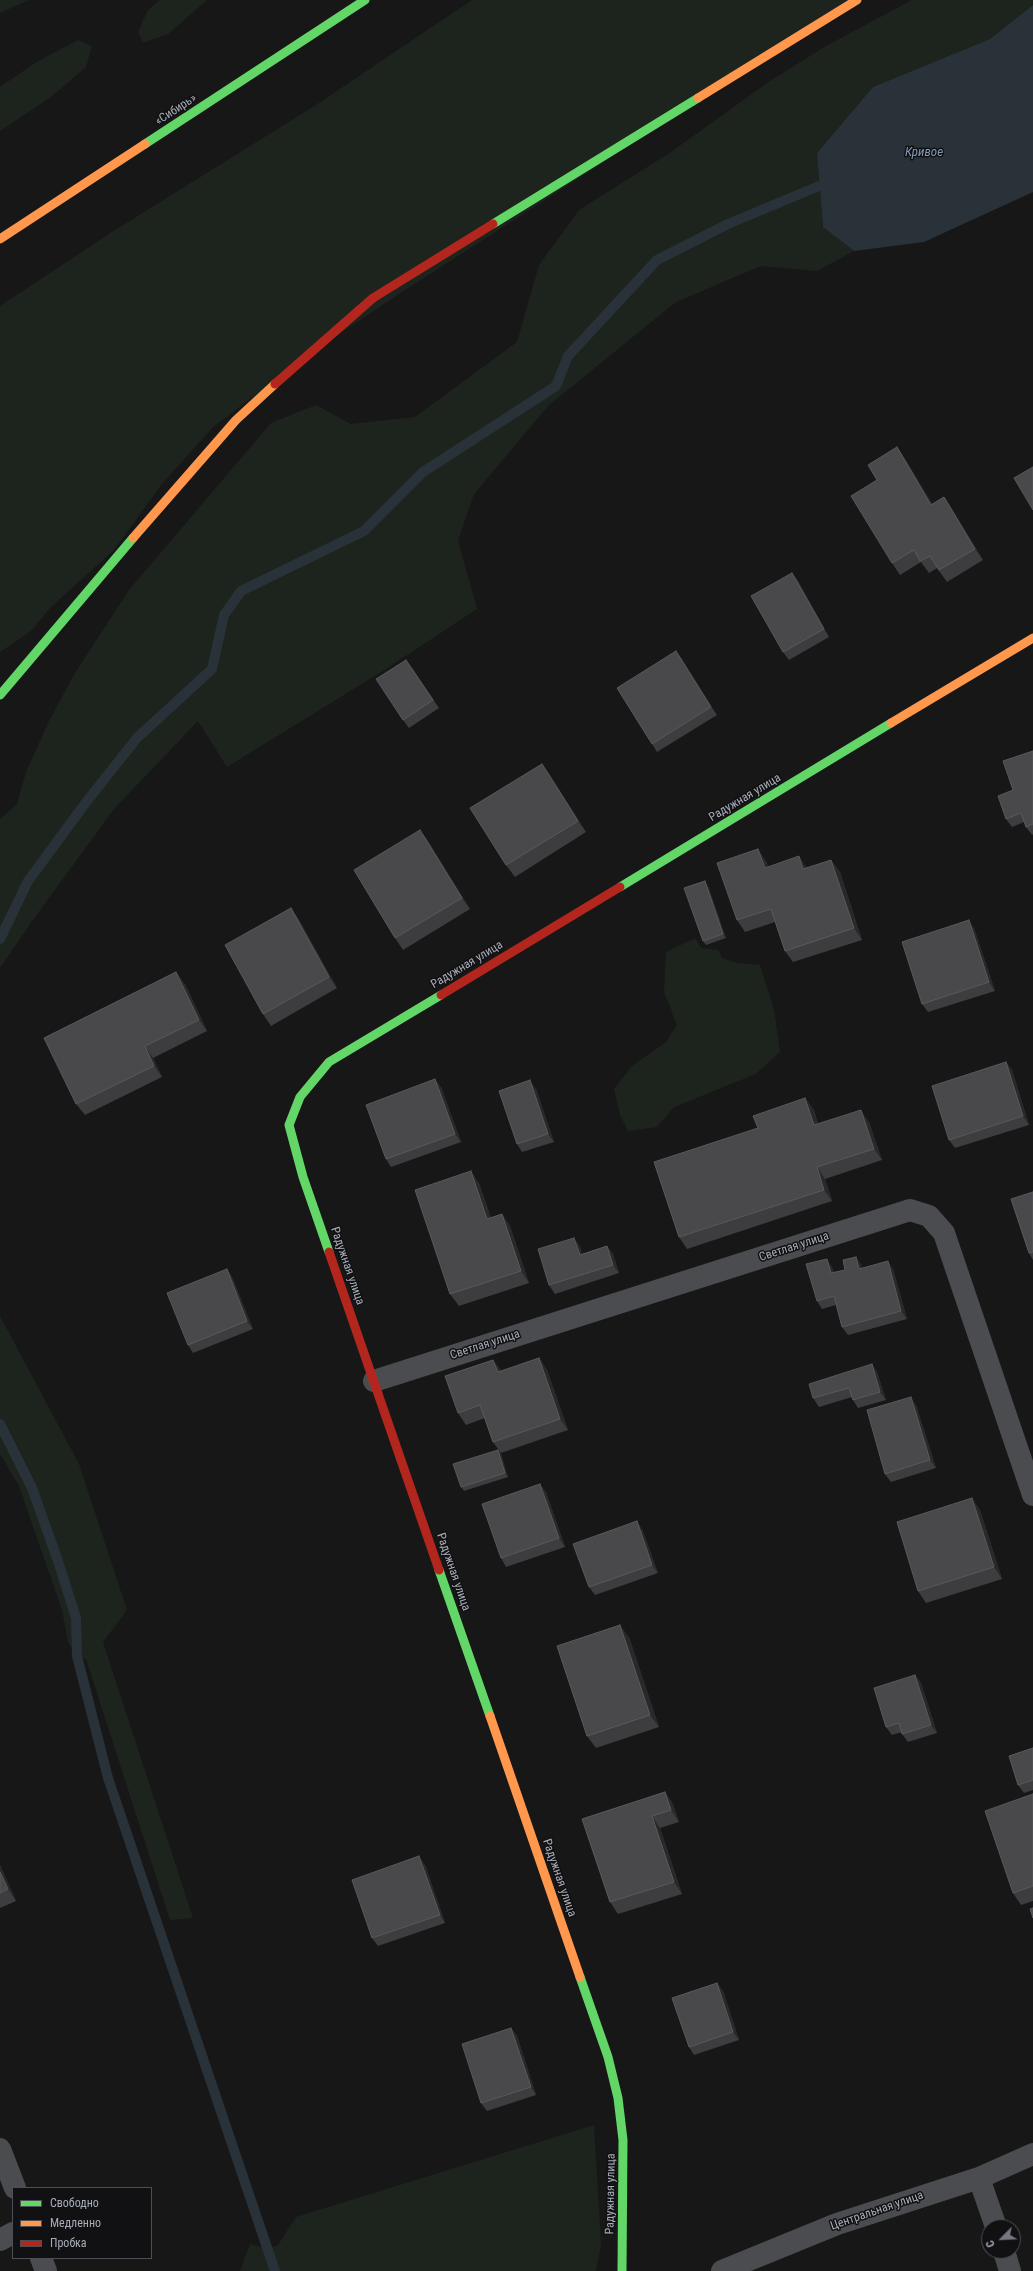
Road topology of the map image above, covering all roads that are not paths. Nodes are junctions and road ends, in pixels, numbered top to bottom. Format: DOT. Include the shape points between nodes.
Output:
graph roads {
  1 [pos="365,0"];
  2 [pos="857,0"];
  3 [pos="0,239"];
  4 [pos="1033,638"];
  5 [pos="0,695"];
  6 [pos="374,1381"];
  7 [pos="1033,1495"];
  8 [pos="0,2149"];
  9 [pos="1033,2154"];
  10 [pos="979,2178"];
  11 [pos="15,2187"];
  12 [pos="993,2219"];
  13 [pos="12,2234"];
  14 [pos="0,2240"];
  15 [pos="41,2259"];
  16 [pos="1006,2259"];
  17 [pos="46,2271"];
  18 [pos="622,2271"];
  19 [pos="722,2271"];
  20 [pos="1010,2271"];
  1 -- 3 [label="main road, «Сибирь»"];
  2 -- 5 [label="main road" via="374,298 236,420"];
  4 -- 6 [label="main road, Радужная улица" via="329,1062 300,1097 289,1126 303,1177"];
  6 -- 7 [label="street, Светлая улица" via="910,1210 929,1216 944,1233"];
  6 -- 18 [label="main road, Радужная улица" via="608,2057 618,2098 624,2140"];
  8 -- 11 [label="street"];
  9 -- 10 [label="street, Центральная улица"];
  10 -- 12 [label="street"];
  10 -- 19 [label="street, Центральная улица" via="837,2224"];
  13 -- 14 [label="street"];
  15 -- 17 [label="street"];
  16 -- 20 [label="street"];
}
